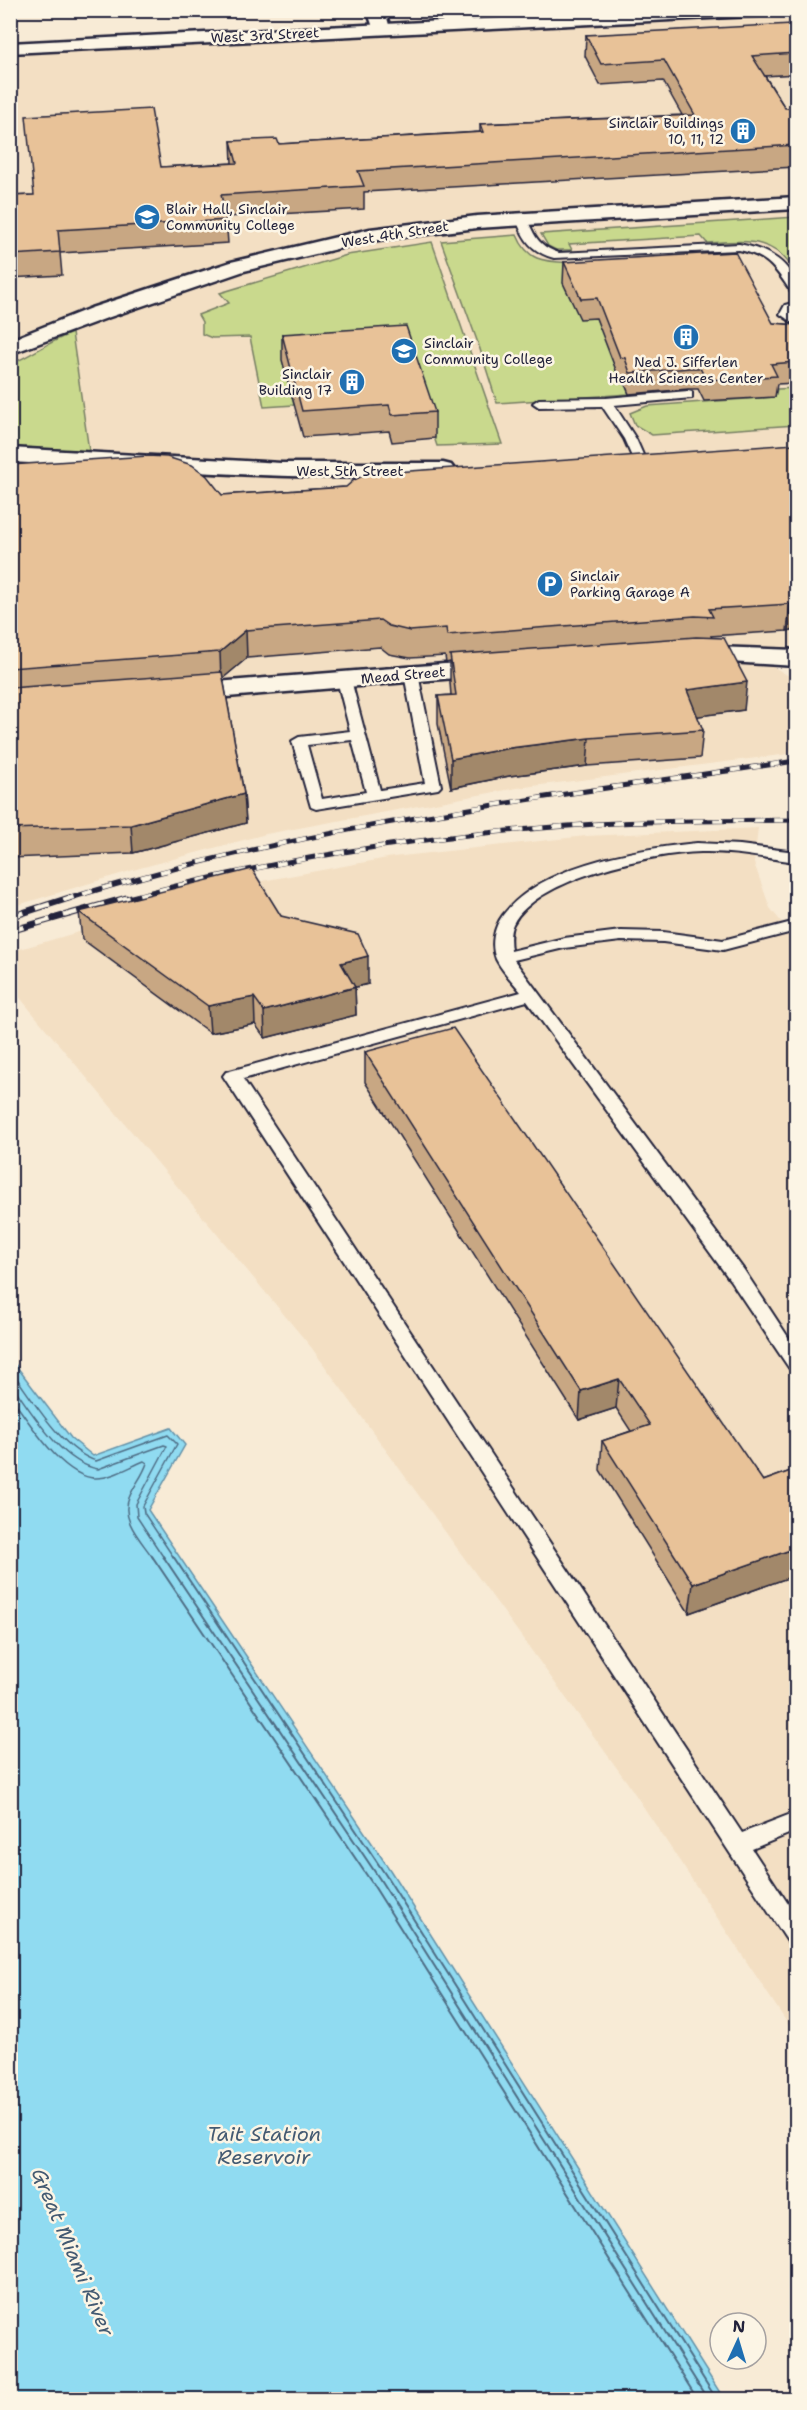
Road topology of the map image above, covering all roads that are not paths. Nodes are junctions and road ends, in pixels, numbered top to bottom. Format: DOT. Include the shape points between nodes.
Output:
graph roads {
  1 [pos="376,10"];
  2 [pos="772,10"];
  3 [pos="564,15"];
  4 [pos="381,29"];
  5 [pos="10,48"];
  6 [pos="796,203"];
  7 [pos="521,219"];
  8 [pos="796,291"];
  9 [pos="796,305"];
  10 [pos="796,321"];
  11 [pos="10,348"];
  12 [pos="688,395"];
  13 [pos="606,402"];
  14 [pos="539,403"];
  15 [pos="10,455"];
  16 [pos="638,457"];
  17 [pos="468,469"];
  18 [pos="657,656"];
  19 [pos="796,658"];
  20 [pos="516,666"];
  21 [pos="411,674"];
  22 [pos="344,680"];
  23 [pos="156,695"];
  24 [pos="358,735"];
  25 [pos="374,795"];
  26 [pos="796,857"];
  27 [pos="796,926"];
  28 [pos="504,958"];
  29 [pos="531,994"];
  30 [pos="796,1363"];
  31 [pos="796,1821"];
  32 [pos="737,1845"];
  33 [pos="796,1935"];
  1 -- 4 [label="main road"];
  2 -- 3 [label="main road, West 3rd Street"];
  3 -- 4 [label="main road, West 3rd Street"];
  4 -- 5 [label="main road, West 3rd Street"];
  6 -- 7 [label="main road, West 4th Street"];
  7 -- 8 [label="lane" via="532,245 558,256 739,247 759,250 773,258"];
  7 -- 11 [label="main road, West 4th Street" via="370,235 249,263 99,313"];
  9 -- 10 [label="lane" via="789,307 786,314"];
  12 -- 13 [label="lane"];
  13 -- 14 [label="lane"];
  13 -- 16 [label="lane"];
  15 -- 17 [label="main road, West 5th Street" via="322,472"];
  18 -- 19 [label="main road" via="730,654"];
  20 -- 21 [label="main road, Mead Street"];
  21 -- 22 [label="main road, Mead Street"];
  21 -- 25 [label="lane" via="433,786"];
  22 -- 23 [label="main road, Mead Street"];
  22 -- 24 [label="lane"];
  24 -- 25 [label="lane"];
  24 -- 25 [label="lane" via="299,741 316,804"];
  26 -- 28 [label="lane" via="683,849 570,874 525,900 506,922 501,942"];
  27 -- 28 [label="lane" via="711,946 663,937 582,938"];
  28 -- 29 [label="lane"];
  29 -- 30 [label="lane" via="737,1275"];
  29 -- 32 [label="lane" via="232,1076"];
  31 -- 32 [label="lane"];
  32 -- 33 [label="lane"];
}
